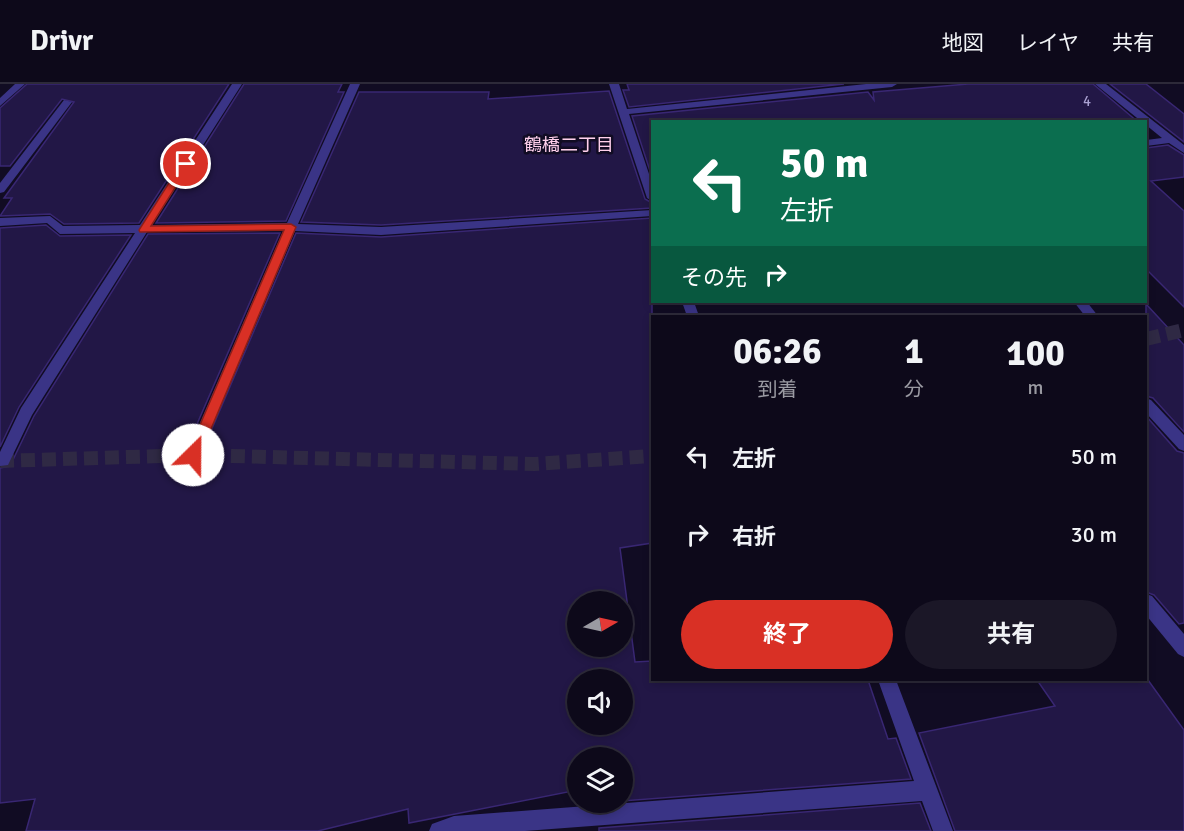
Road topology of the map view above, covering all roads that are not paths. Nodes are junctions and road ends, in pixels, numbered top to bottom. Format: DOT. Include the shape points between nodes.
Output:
graph roads {
  1 [pos="20,84"];
  2 [pos="237,84"];
  3 [pos="355,84"];
  4 [pos="614,84"];
  5 [pos="892,84"];
  6 [pos="1100,84"];
  7 [pos="67,102"];
  8 [pos="0,103"];
  9 [pos="622,112"];
  10 [pos="1145,120"];
  11 [pos="1147,122"];
  12 [pos="1170,140"];
  13 [pos="1147,143"];
  14 [pos="1184,150"];
  15 [pos="650,182"];
  16 [pos="0,190"];
  17 [pos="651,213"];
  18 [pos="0,222"];
  19 [pos="291,227"];
  20 [pos="144,230"];
  21 [pos="1081,303"];
  22 [pos="1091,315"];
  23 [pos="1147,405"];
  24 [pos="1184,445"];
  25 [pos="193,455"];
  26 [pos="3,461"];
  27 [pos="1147,603"];
  28 [pos="1184,648"];
  29 [pos="887,681"];
  30 [pos="928,790"];
  31 [pos="439,831"];
  32 [pos="943,831"];
  1 -- 8 [label="street"];
  2 -- 20 [label="street"];
  3 -- 19 [label="street"];
  4 -- 9 [label="street"];
  5 -- 9 [label="street"];
  6 -- 10 [label="street"];
  7 -- 16 [label="street"];
  9 -- 15 [label="street"];
  11 -- 12 [label="street"];
  12 -- 13 [label="street"];
  12 -- 14 [label="street"];
  17 -- 19 [label="street" via="381,231"];
  18 -- 20 [label="street" via="50,219 60,230"];
  19 -- 20 [label="street"];
  19 -- 25 [label="street"];
  20 -- 26 [label="street" via="26,412"];
  21 -- 22 [label="street"];
  23 -- 24 [label="street"];
  27 -- 28 [label="street"];
  29 -- 30 [label="street"];
  30 -- 31 [label="street" via="454,826"];
  30 -- 32 [label="street"];
}
